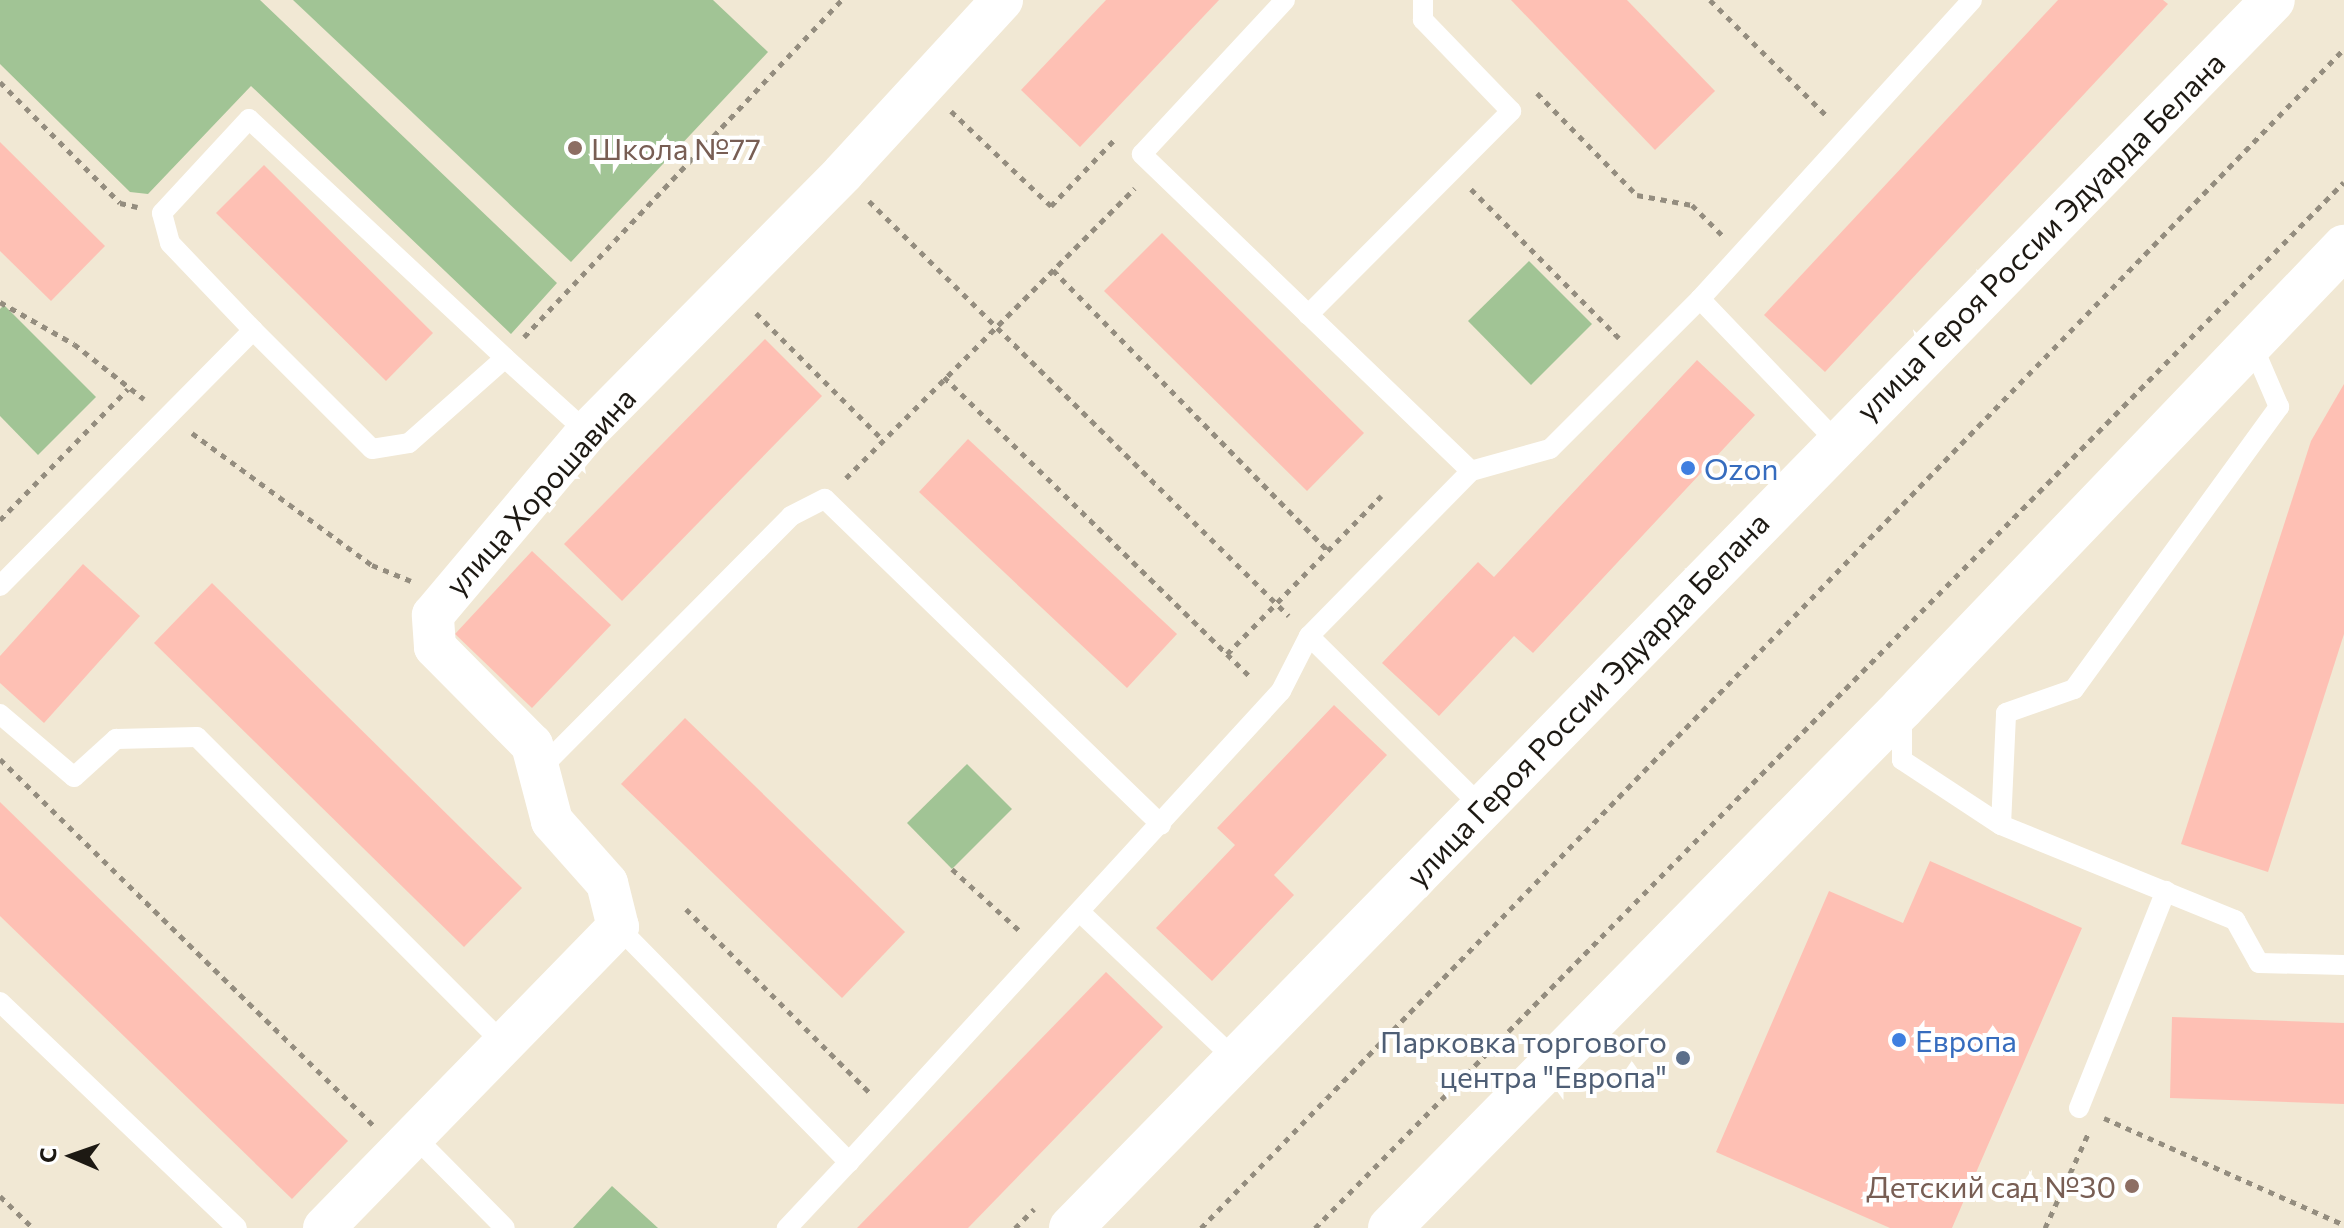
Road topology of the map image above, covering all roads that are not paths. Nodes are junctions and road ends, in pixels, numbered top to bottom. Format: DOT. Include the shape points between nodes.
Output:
graph roads {
  1 [pos="1285,0"];
  2 [pos="1423,0"];
  3 [pos="1972,0"];
  4 [pos="2273,0"];
  5 [pos="989,5"];
  6 [pos="2344,247"];
  7 [pos="1700,299"];
  8 [pos="1308,315"];
  9 [pos="253,330"];
  10 [pos="2251,342"];
  11 [pos="505,358"];
  12 [pos="587,432"];
  13 [pos="1837,442"];
  14 [pos="1471,471"];
  15 [pos="0,586"];
  16 [pos="1309,636"];
  17 [pos="1902,708"];
  18 [pos="0,714"];
  19 [pos="540,769"];
  20 [pos="1482,807"];
  21 [pos="1161,825"];
  22 [pos="2001,825"];
  23 [pos="2166,891"];
  24 [pos="1081,913"];
  25 [pos="618,927"];
  26 [pos="2344,965"];
  27 [pos="0,1002"];
  28 [pos="504,1044"];
  29 [pos="1236,1060"];
  30 [pos="2088,1112"];
  31 [pos="407,1143"];
  32 [pos="849,1162"];
  33 [pos="237,1228"];
  34 [pos="324,1228"];
  35 [pos="505,1228"];
  36 [pos="787,1228"];
  37 [pos="1071,1228"];
  38 [pos="1390,1228"];
  1 -- 8 [label="lane" via="1142,154"];
  2 -- 8 [label="lane" via="1423,20 1511,111"];
  3 -- 7 [label="lane"];
  4 -- 13 [label="street, улица Героя России Эдуарда Белана"];
  5 -- 12 [label="street, улица Хорошавина" via="925,86"];
  6 -- 10 [label="street"];
  7 -- 13 [label="lane"];
  7 -- 14 [label="lane" via="1550,449"];
  8 -- 14 [label="lane"];
  9 -- 11 [label="lane" via="372,449 409,443"];
  9 -- 11 [label="lane" via="170,243 162,213 249,119"];
  9 -- 15 [label="lane"];
  10 -- 17 [label="street"];
  10 -- 22 [label="lane" via="2279,407 2074,689 2006,713"];
  11 -- 12 [label="lane"];
  12 -- 19 [label="street, улица Хорошавина" via="433,615 435,647 532,745"];
  13 -- 20 [label="street, улица Героя России Эдуарда Белана"];
  14 -- 16 [label="lane"];
  16 -- 20 [label="lane"];
  16 -- 21 [label="lane" via="1274,699"];
  17 -- 22 [label="lane" via="1902,760"];
  17 -- 38 [label="street"];
  18 -- 28 [label="lane" via="74,777 116,739 197,737"];
  19 -- 21 [label="lane" via="791,516 825,499"];
  19 -- 25 [label="street, улица Хорошавина" via="552,821 607,883"];
  20 -- 29 [label="street, улица Героя России Эдуарда Белана"];
  21 -- 24 [label="lane"];
  22 -- 23 [label="lane"];
  23 -- 26 [label="lane" via="2235,920 2259,963"];
  23 -- 30 [label="lane"];
  24 -- 29 [label="lane"];
  24 -- 32 [label="lane"];
  25 -- 28 [label="street"];
  25 -- 32 [label="lane"];
  27 -- 33 [label="lane"];
  28 -- 31 [label="street"];
  29 -- 37 [label="street, улица Героя России Эдуарда Белана"];
  31 -- 34 [label="street"];
  31 -- 35 [label="lane"];
  32 -- 36 [label="lane"];
}
